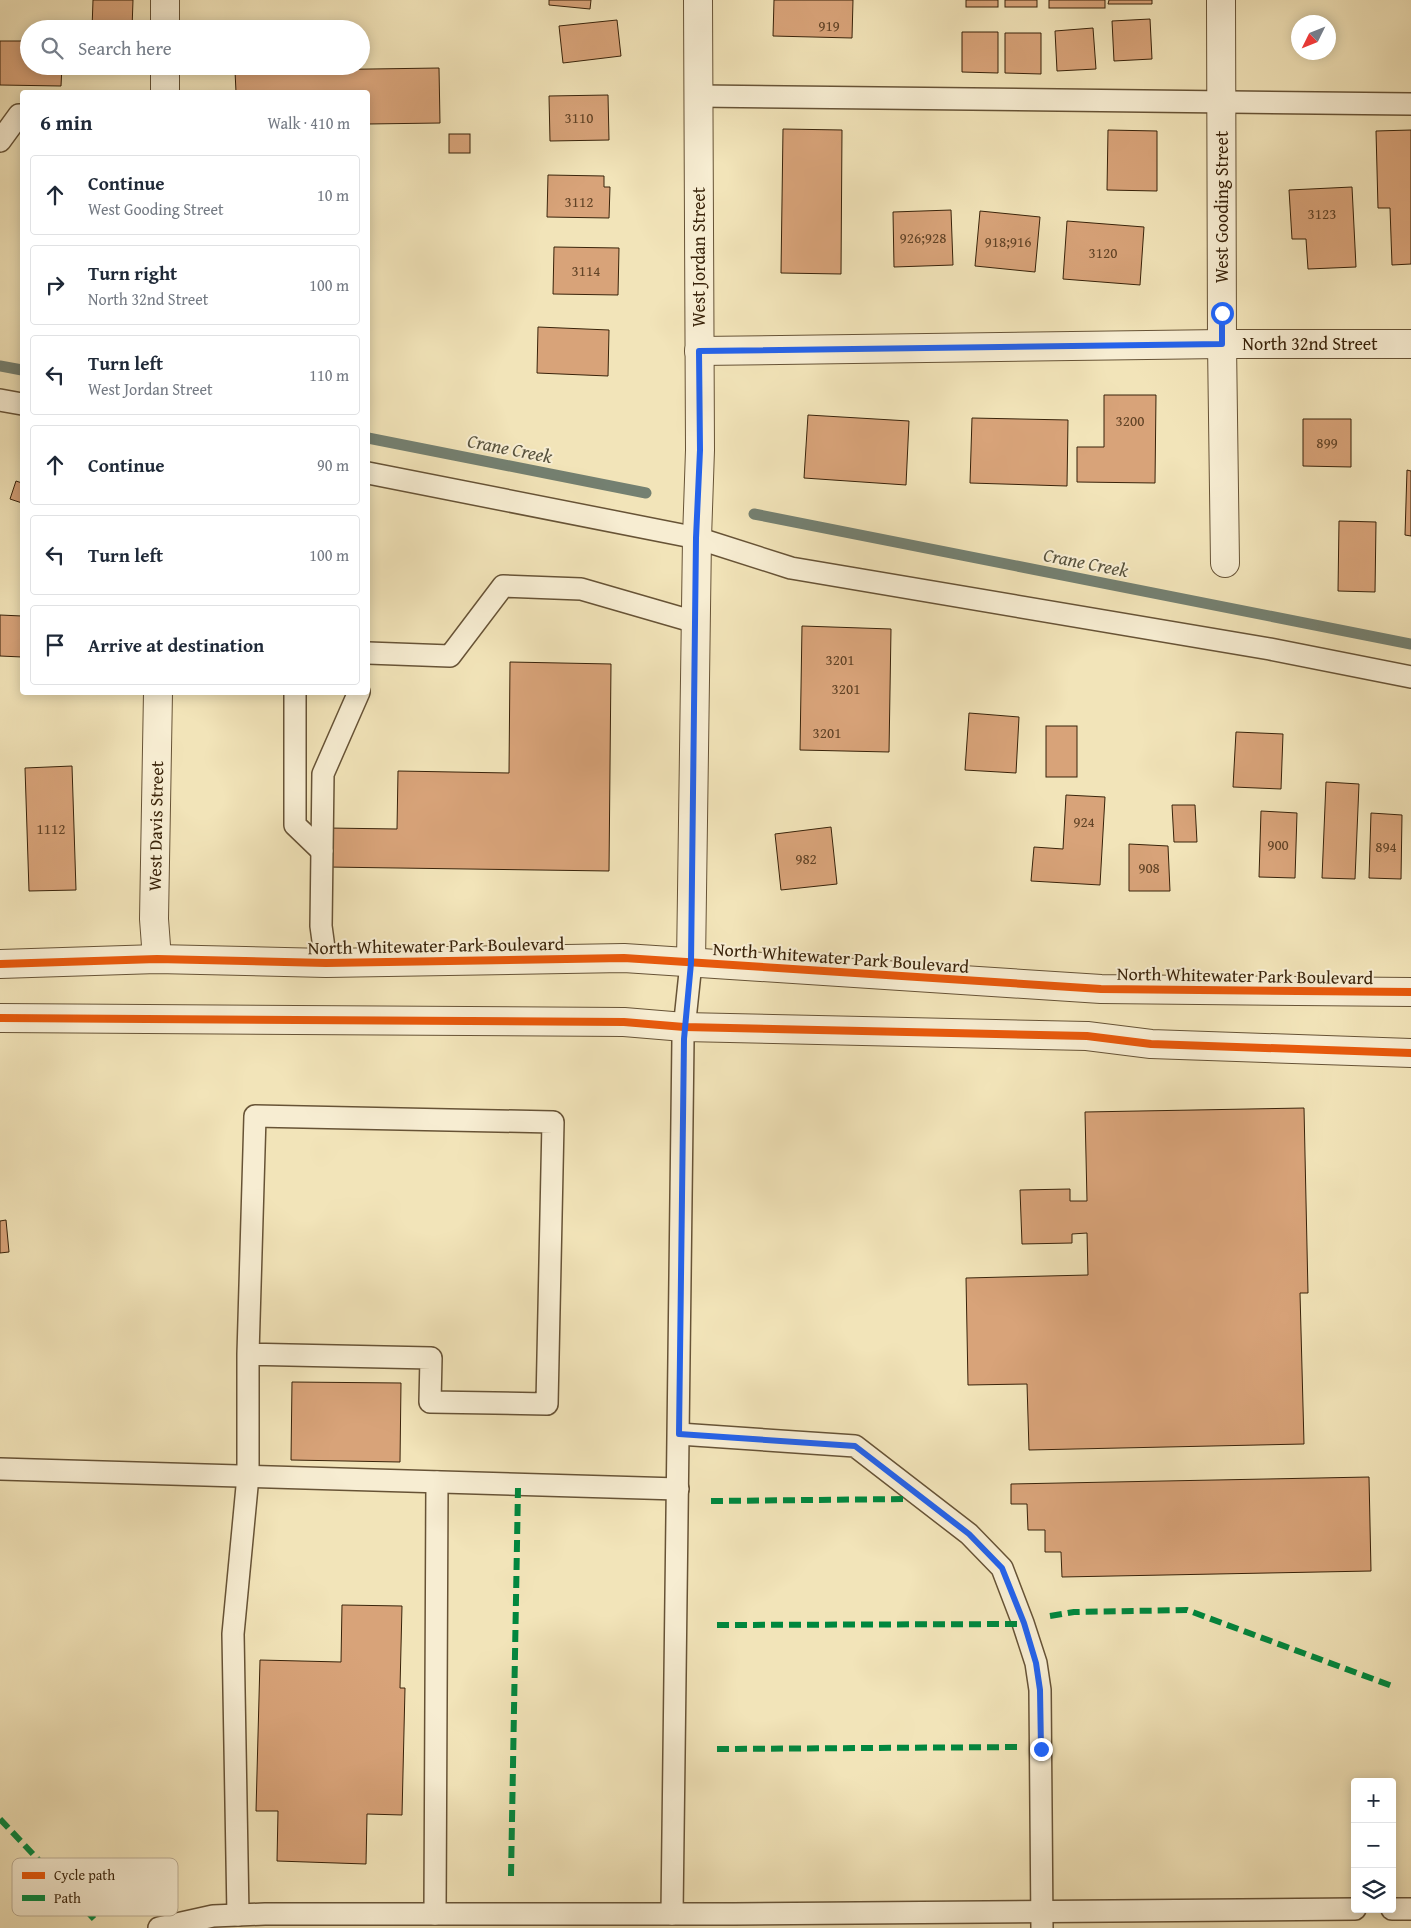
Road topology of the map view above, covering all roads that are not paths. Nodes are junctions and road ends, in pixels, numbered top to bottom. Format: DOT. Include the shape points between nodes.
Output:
graph roads {
  1 [pos="165,0"];
  2 [pos="698,0"];
  3 [pos="1221,0"];
  4 [pos="165,20"];
  5 [pos="165,75"];
  6 [pos="166,90"];
  7 [pos="698,96"];
  8 [pos="1222,102"];
  9 [pos="1411,104"];
  10 [pos="20,115"];
  11 [pos="0,141"];
  12 [pos="1222,344"];
  13 [pos="1411,344"];
  14 [pos="699,351"];
  15 [pos="0,400"];
  16 [pos="20,404"];
  17 [pos="370,472"];
  18 [pos="696,538"];
  19 [pos="1225,564"];
  20 [pos="695,622"];
  21 [pos="370,653"];
  22 [pos="1411,677"];
  23 [pos="158,695"];
  24 [pos="295,695"];
  25 [pos="358,695"];
  26 [pos="322,851"];
  27 [pos="157,959"];
  28 [pos="326,963"];
  29 [pos="691,963"];
  30 [pos="0,964"];
  31 [pos="1411,992"];
  32 [pos="0,1018"];
  33 [pos="684,1027"];
  34 [pos="1411,1053"];
  35 [pos="248,1354"];
  36 [pos="679,1434"];
  37 [pos="0,1469"];
  38 [pos="248,1476"];
  39 [pos="437,1482"];
  40 [pos="678,1489"];
  41 [pos="1351,1909"];
  42 [pos="1396,1909"];
  43 [pos="1411,1909"];
  44 [pos="435,1914"];
  45 [pos="672,1914"];
  46 [pos="238,1915"];
  47 [pos="1042,1920"];
  48 [pos="702,1921"];
  49 [pos="159,1928"];
  1 -- 4 [label="street"];
  2 -- 7 [label="street, West Jordan Street"];
  3 -- 8 [label="street, West Gooding Street"];
  5 -- 6 [label="street"];
  7 -- 8 [label="lane"];
  7 -- 14 [label="street, West Jordan Street"];
  8 -- 9 [label="lane"];
  8 -- 12 [label="street, West Gooding Street"];
  10 -- 11 [label="lane"];
  12 -- 13 [label="street, North 32nd Street"];
  12 -- 14 [label="street, North 32nd Street"];
  12 -- 19 [label="street, West Gooding Street"];
  14 -- 18 [label="street, West Jordan Street" via="700,450"];
  15 -- 16 [label="lane"];
  17 -- 18 [label="lane"];
  18 -- 20 [label="street, West Jordan Street"];
  18 -- 22 [label="lane" via="791,568 1270,648"];
  20 -- 21 [label="lane" via="582,589 503,586 450,656"];
  20 -- 29 [label="street, West Jordan Street"];
  23 -- 27 [label="street, West Davis Street" via="154,919"];
  24 -- 26 [label="lane" via="295,825"];
  25 -- 26 [label="lane" via="323,774"];
  26 -- 28 [label="lane" via="321,926"];
  27 -- 28 [label="street, North Whitewater Park Boulevard"];
  27 -- 30 [label="street, North Whitewater Park Boulevard"];
  28 -- 29 [label="street, North Whitewater Park Boulevard" via="624,958"];
  29 -- 31 [label="street, North Whitewater Park Boulevard" via="1101,989"];
  29 -- 33 [label="lane"];
  32 -- 33 [label="street" via="614,1022"];
  33 -- 34 [label="street" via="1087,1036 1152,1044"];
  33 -- 36 [label="lane"];
  35 -- 35 [label="lane" via="255,1116 552,1122 547,1404 430,1402 431,1358"];
  35 -- 38 [label="lane"];
  36 -- 40 [label="lane"];
  36 -- 47 [label="lane" via="855,1446 969,1534 1002,1568 1024,1623 1040,1690"];
  37 -- 38 [label="lane"];
  38 -- 39 [label="lane"];
  38 -- 46 [label="lane" via="233,1634"];
  39 -- 40 [label="lane"];
  39 -- 44 [label="lane"];
  40 -- 45 [label="lane"];
  41 -- 47 [label="lane"];
  42 -- 43 [label="lane"];
  44 -- 45 [label="lane"];
  44 -- 46 [label="lane"];
  45 -- 48 [label="lane"];
  46 -- 49 [label="lane" via="213,1916"];
  47 -- 48 [label="lane"];
}
